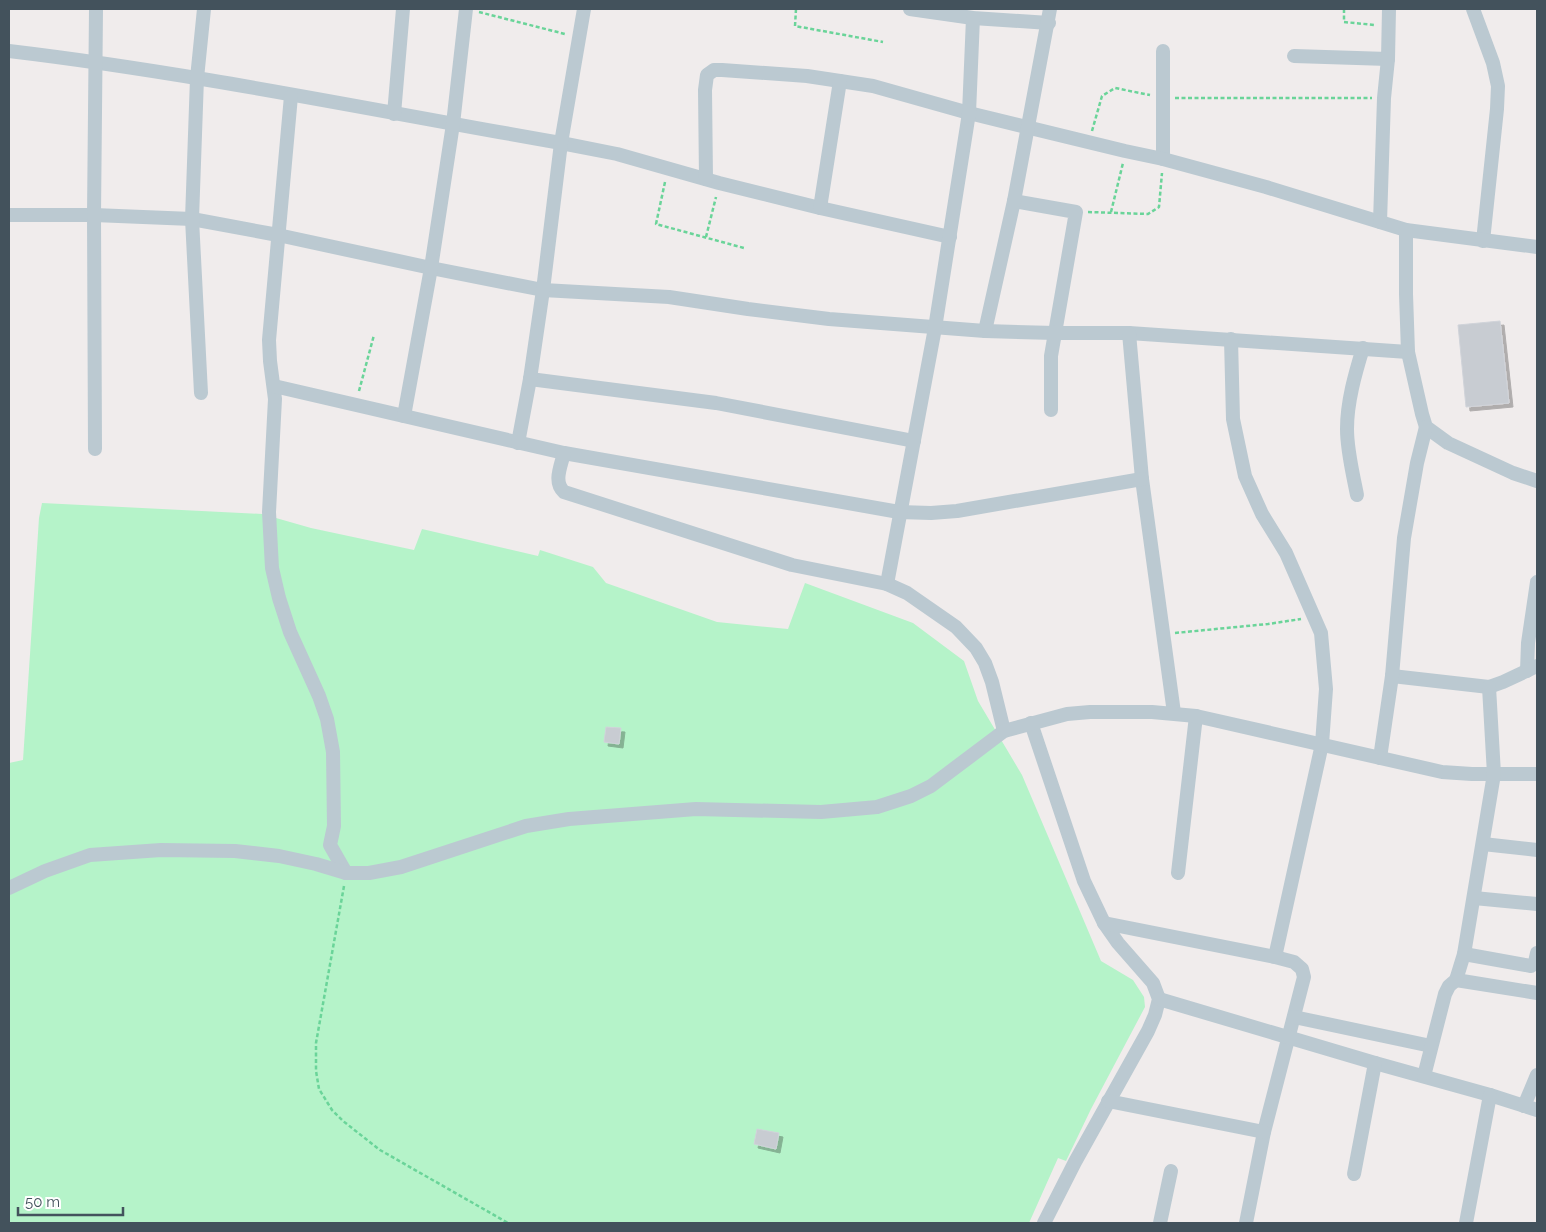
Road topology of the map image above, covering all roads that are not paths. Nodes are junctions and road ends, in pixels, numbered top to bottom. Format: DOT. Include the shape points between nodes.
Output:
graph roads {
  1 [pos="96,9"];
  2 [pos="204,9"];
  3 [pos="403,9"];
  4 [pos="466,9"];
  5 [pos="584,9"];
  6 [pos="910,9"];
  7 [pos="1050,9"];
  8 [pos="1389,9"];
  9 [pos="1473,9"];
  10 [pos="973,18"];
  11 [pos="1049,23"];
  12 [pos="9,51"];
  13 [pos="1163,51"];
  14 [pos="1294,56"];
  15 [pos="1388,59"];
  16 [pos="95,62"];
  17 [pos="197,78"];
  18 [pos="840,81"];
  19 [pos="291,96"];
  20 [pos="969,113"];
  21 [pos="394,114"];
  22 [pos="453,124"];
  23 [pos="1028,126"];
  24 [pos="562,143"];
  25 [pos="1163,159"];
  26 [pos="713,181"];
  27 [pos="1014,201"];
  28 [pos="820,208"];
  29 [pos="9,215"];
  30 [pos="94,215"];
  31 [pos="192,219"];
  32 [pos="1380,222"];
  33 [pos="1406,230"];
  34 [pos="278,235"];
  35 [pos="950,237"];
  36 [pos="1483,241"];
  37 [pos="1537,247"];
  38 [pos="431,268"];
  39 [pos="543,290"];
  40 [pos="935,328"];
  41 [pos="985,331"];
  42 [pos="1054,333"];
  43 [pos="1129,333"];
  44 [pos="1231,339"];
  45 [pos="1363,348"];
  46 [pos="1408,352"];
  47 [pos="530,380"];
  48 [pos="274,386"];
  49 [pos="201,393"];
  50 [pos="1052,410"];
  51 [pos="404,416"];
  52 [pos="1426,427"];
  53 [pos="914,441"];
  54 [pos="518,442"];
  55 [pos="95,449"];
  56 [pos="564,453"];
  57 [pos="1142,479"];
  58 [pos="1537,481"];
  59 [pos="1357,495"];
  60 [pos="899,512"];
  61 [pos="1537,582"];
  62 [pos="887,584"];
  63 [pos="1532,668"];
  64 [pos="1392,676"];
  65 [pos="1489,687"];
  66 [pos="1174,714"];
  67 [pos="1196,716"];
  68 [pos="1031,723"];
  69 [pos="1004,731"];
  70 [pos="1322,744"];
  71 [pos="1380,758"];
  72 [pos="1494,774"];
  73 [pos="1537,774"];
  74 [pos="1483,844"];
  75 [pos="1537,850"];
  76 [pos="346,873"];
  77 [pos="1178,873"];
  78 [pos="9,888"];
  79 [pos="1474,898"];
  80 [pos="1537,904"];
  81 [pos="1104,923"];
  82 [pos="1537,953"];
  83 [pos="1464,954"];
  84 [pos="1275,957"];
  85 [pos="1456,980"];
  86 [pos="1537,993"];
  87 [pos="1159,999"];
  88 [pos="1294,1017"];
  89 [pos="1288,1038"];
  90 [pos="1431,1046"];
  91 [pos="1375,1063"];
  92 [pos="1537,1075"];
  93 [pos="1424,1076"];
  94 [pos="1490,1095"];
  95 [pos="1108,1102"];
  96 [pos="1531,1108"];
  97 [pos="1264,1132"];
  98 [pos="1171,1171"];
  99 [pos="1354,1174"];
  100 [pos="1044,1223"];
  101 [pos="1160,1223"];
  102 [pos="1246,1223"];
  103 [pos="1466,1223"];
  1 -- 16 [label="street"];
  2 -- 17 [label="street"];
  3 -- 21 [label="street"];
  4 -- 22 [label="street"];
  5 -- 24 [label="street"];
  6 -- 10 [label="street"];
  7 -- 11 [label="street"];
  8 -- 15 [label="street"];
  9 -- 36 [label="street" via="1493,62 1498,86"];
  10 -- 11 [label="street"];
  10 -- 20 [label="street"];
  11 -- 23 [label="street"];
  12 -- 16 [label="street"];
  13 -- 25 [label="street"];
  14 -- 15 [label="street"];
  15 -- 32 [label="street"];
  16 -- 17 [label="street"];
  16 -- 30 [label="street"];
  17 -- 19 [label="street"];
  17 -- 31 [label="street"];
  18 -- 20 [label="street" via="873,86"];
  18 -- 26 [label="street" via="722,70 710,72 706,80"];
  18 -- 28 [label="street"];
  19 -- 21 [label="street"];
  19 -- 34 [label="street"];
  20 -- 23 [label="street"];
  20 -- 35 [label="street"];
  21 -- 22 [label="street"];
  22 -- 24 [label="street"];
  22 -- 38 [label="street"];
  23 -- 25 [label="street"];
  23 -- 27 [label="street"];
  24 -- 26 [label="street" via="617,154"];
  24 -- 39 [label="street"];
  25 -- 32 [label="street"];
  26 -- 28 [label="street"];
  27 -- 41 [label="street"];
  27 -- 42 [label="street" via="1076,212"];
  28 -- 35 [label="street"];
  29 -- 30 [label="street"];
  30 -- 31 [label="street"];
  30 -- 55 [label="street"];
  31 -- 34 [label="street"];
  31 -- 49 [label="street"];
  32 -- 33 [label="street"];
  33 -- 36 [label="street"];
  33 -- 46 [label="street"];
  34 -- 38 [label="street"];
  34 -- 48 [label="street" via="269,340"];
  35 -- 40 [label="street"];
  36 -- 37 [label="street"];
  38 -- 39 [label="street"];
  38 -- 51 [label="street"];
  39 -- 40 [label="street" via="669,297 788,315"];
  39 -- 47 [label="street"];
  40 -- 41 [label="street"];
  40 -- 53 [label="street"];
  41 -- 42 [label="street"];
  42 -- 43 [label="street"];
  42 -- 50 [label="street" via="1050,382"];
  43 -- 44 [label="street"];
  43 -- 57 [label="street"];
  44 -- 45 [label="street"];
  44 -- 70 [label="street" via="1233,419 1245,476 1262,514 1286,553 1321,633 1326,689"];
  45 -- 46 [label="street"];
  45 -- 59 [label="street" via="1347,421"];
  46 -- 52 [label="street"];
  47 -- 53 [label="street" via="716,403"];
  47 -- 54 [label="street"];
  48 -- 51 [label="street"];
  48 -- 76 [label="street" via="269,512 272,568 290,632 327,719 333,761 334,826 330,845"];
  51 -- 54 [label="street"];
  52 -- 58 [label="street" via="1448,443"];
  52 -- 64 [label="street" via="1404,538"];
  53 -- 60 [label="street"];
  54 -- 56 [label="street"];
  56 -- 60 [label="street"];
  56 -- 62 [label="street" via="558,481 564,492 792,565"];
  57 -- 60 [label="street" via="956,511"];
  57 -- 66 [label="street"];
  60 -- 62 [label="street"];
  61 -- 63 [label="street" via="1528,643"];
  62 -- 69 [label="street" via="931,608 976,648 992,682"];
  63 -- 65 [label="street"];
  64 -- 65 [label="street"];
  64 -- 71 [label="street"];
  65 -- 72 [label="street"];
  66 -- 67 [label="street"];
  66 -- 68 [label="street" via="1090,712"];
  67 -- 70 [label="street"];
  67 -- 77 [label="street"];
  68 -- 69 [label="street"];
  68 -- 81 [label="street" via="1084,881"];
  69 -- 76 [label="street" via="930,786 877,807 821,812 696,809 569,819 526,826 401,867"];
  70 -- 71 [label="street"];
  70 -- 84 [label="street"];
  71 -- 72 [label="street" via="1442,772"];
  72 -- 73 [label="street"];
  72 -- 74 [label="street"];
  74 -- 75 [label="street"];
  74 -- 79 [label="street"];
  76 -- 78 [label="street" via="253,853 160,850 90,855"];
  79 -- 80 [label="street"];
  79 -- 83 [label="street"];
  81 -- 84 [label="street"];
  81 -- 87 [label="street" via="1153,983"];
  82 -- 83 [label="street" via="1535,962 1530,966"];
  83 -- 85 [label="street"];
  84 -- 88 [label="street" via="1299,965 1303,972"];
  85 -- 86 [label="street"];
  85 -- 90 [label="street" via="1445,994"];
  87 -- 89 [label="street"];
  87 -- 95 [label="street" via="1148,1031"];
  88 -- 89 [label="street"];
  88 -- 90 [label="street"];
  89 -- 91 [label="street"];
  89 -- 97 [label="street"];
  90 -- 93 [label="street"];
  91 -- 93 [label="street"];
  91 -- 99 [label="street"];
  92 -- 96 [label="street"];
  93 -- 94 [label="street"];
  94 -- 96 [label="street"];
  94 -- 103 [label="street"];
  95 -- 97 [label="street"];
  95 -- 100 [label="street"];
  97 -- 102 [label="street"];
  98 -- 101 [label="street"];
}
